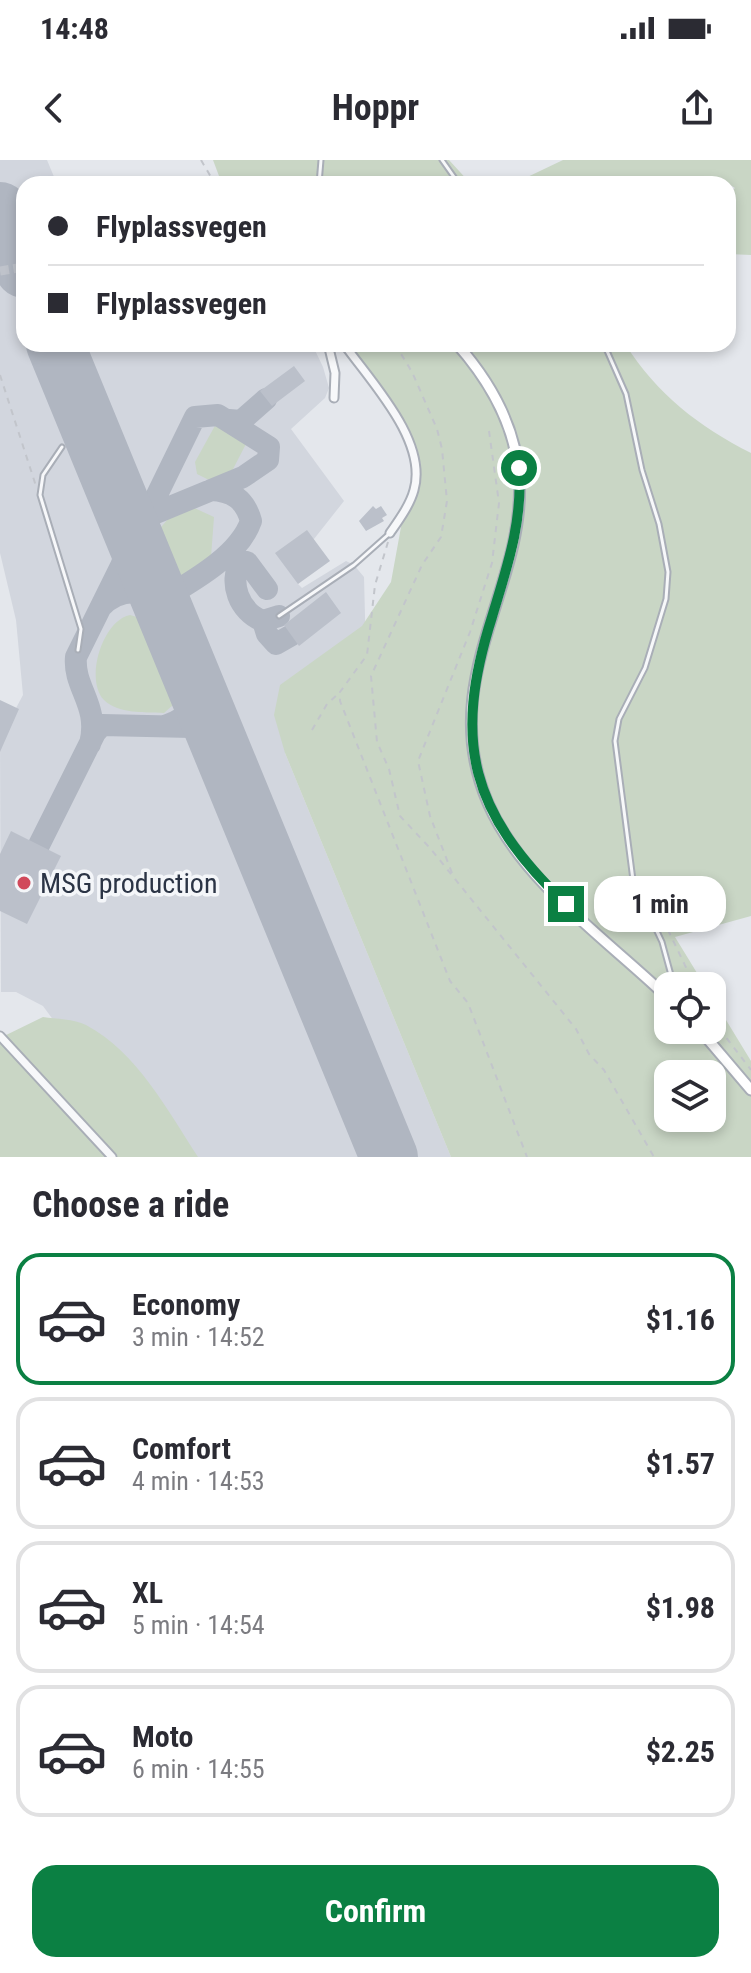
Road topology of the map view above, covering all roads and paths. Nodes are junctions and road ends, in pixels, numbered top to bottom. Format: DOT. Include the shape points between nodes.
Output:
graph roads {
  1 [pos="330,352"];
  2 [pos="350,352"];
  3 [pos="400,352"];
  4 [pos="464,352"];
  5 [pos="608,352"];
  6 [pos="0,375"];
  7 [pos="334,398"];
  8 [pos="489,431"];
  9 [pos="62,447"];
  10 [pos="40,495"];
  11 [pos="390,533"];
  12 [pos="279,616"];
  13 [pos="78,650"];
  14 [pos="340,692"];
  15 [pos="312,730"];
  16 [pos="454,878"];
  17 [pos="652,922"];
  18 [pos="672,972"];
  19 [pos="688,972"];
  20 [pos="654,984"];
  21 [pos="0,1036"];
  22 [pos="726,1037"];
  23 [pos="712,1044"];
  24 [pos="751,1070"];
  25 [pos="751,1090"];
  26 [pos="112,1157"];
  27 [pos="527,1157"];
  28 [pos="654,1157"];
  1 -- 7 [label="street"];
  2 -- 11 [label="street" via="398,421 417,460 414,493"];
  3 -- 16 [label="path" via="437,429 447,501 441,537 407,594 370,685 377,742 400,816"];
  4 -- 20 [label="main road" via="500,403 516,446 521,486 517,533 474,694 472,739 481,784 501,830 528,866"];
  5 -- 17 [label="lane" via="626,394 668,572 666,599 645,668 619,719 615,741 629,863"];
  6 -- 10 [label="path"];
  8 -- 16 [label="path" via="499,503 492,563 418,761 430,816"];
  9 -- 10 [label="lane" via="43,475"];
  10 -- 13 [label="lane" via="81,629"];
  11 -- 12 [label="lane" via="354,565"];
  11 -- 14 [label="path" via="375,585 367,655"];
  14 -- 15 [label="path"];
  14 -- 27 [label="path" via="375,797 450,981 468,1003"];
  16 -- 28 [label="path" via="576,1029"];
  17 -- 18 [label="lane"];
  17 -- 19 [label="path" via="667,928"];
  21 -- 26 [label="street"];
  22 -- 24 [label="path"];
  23 -- 25 [label="main road"];
}
